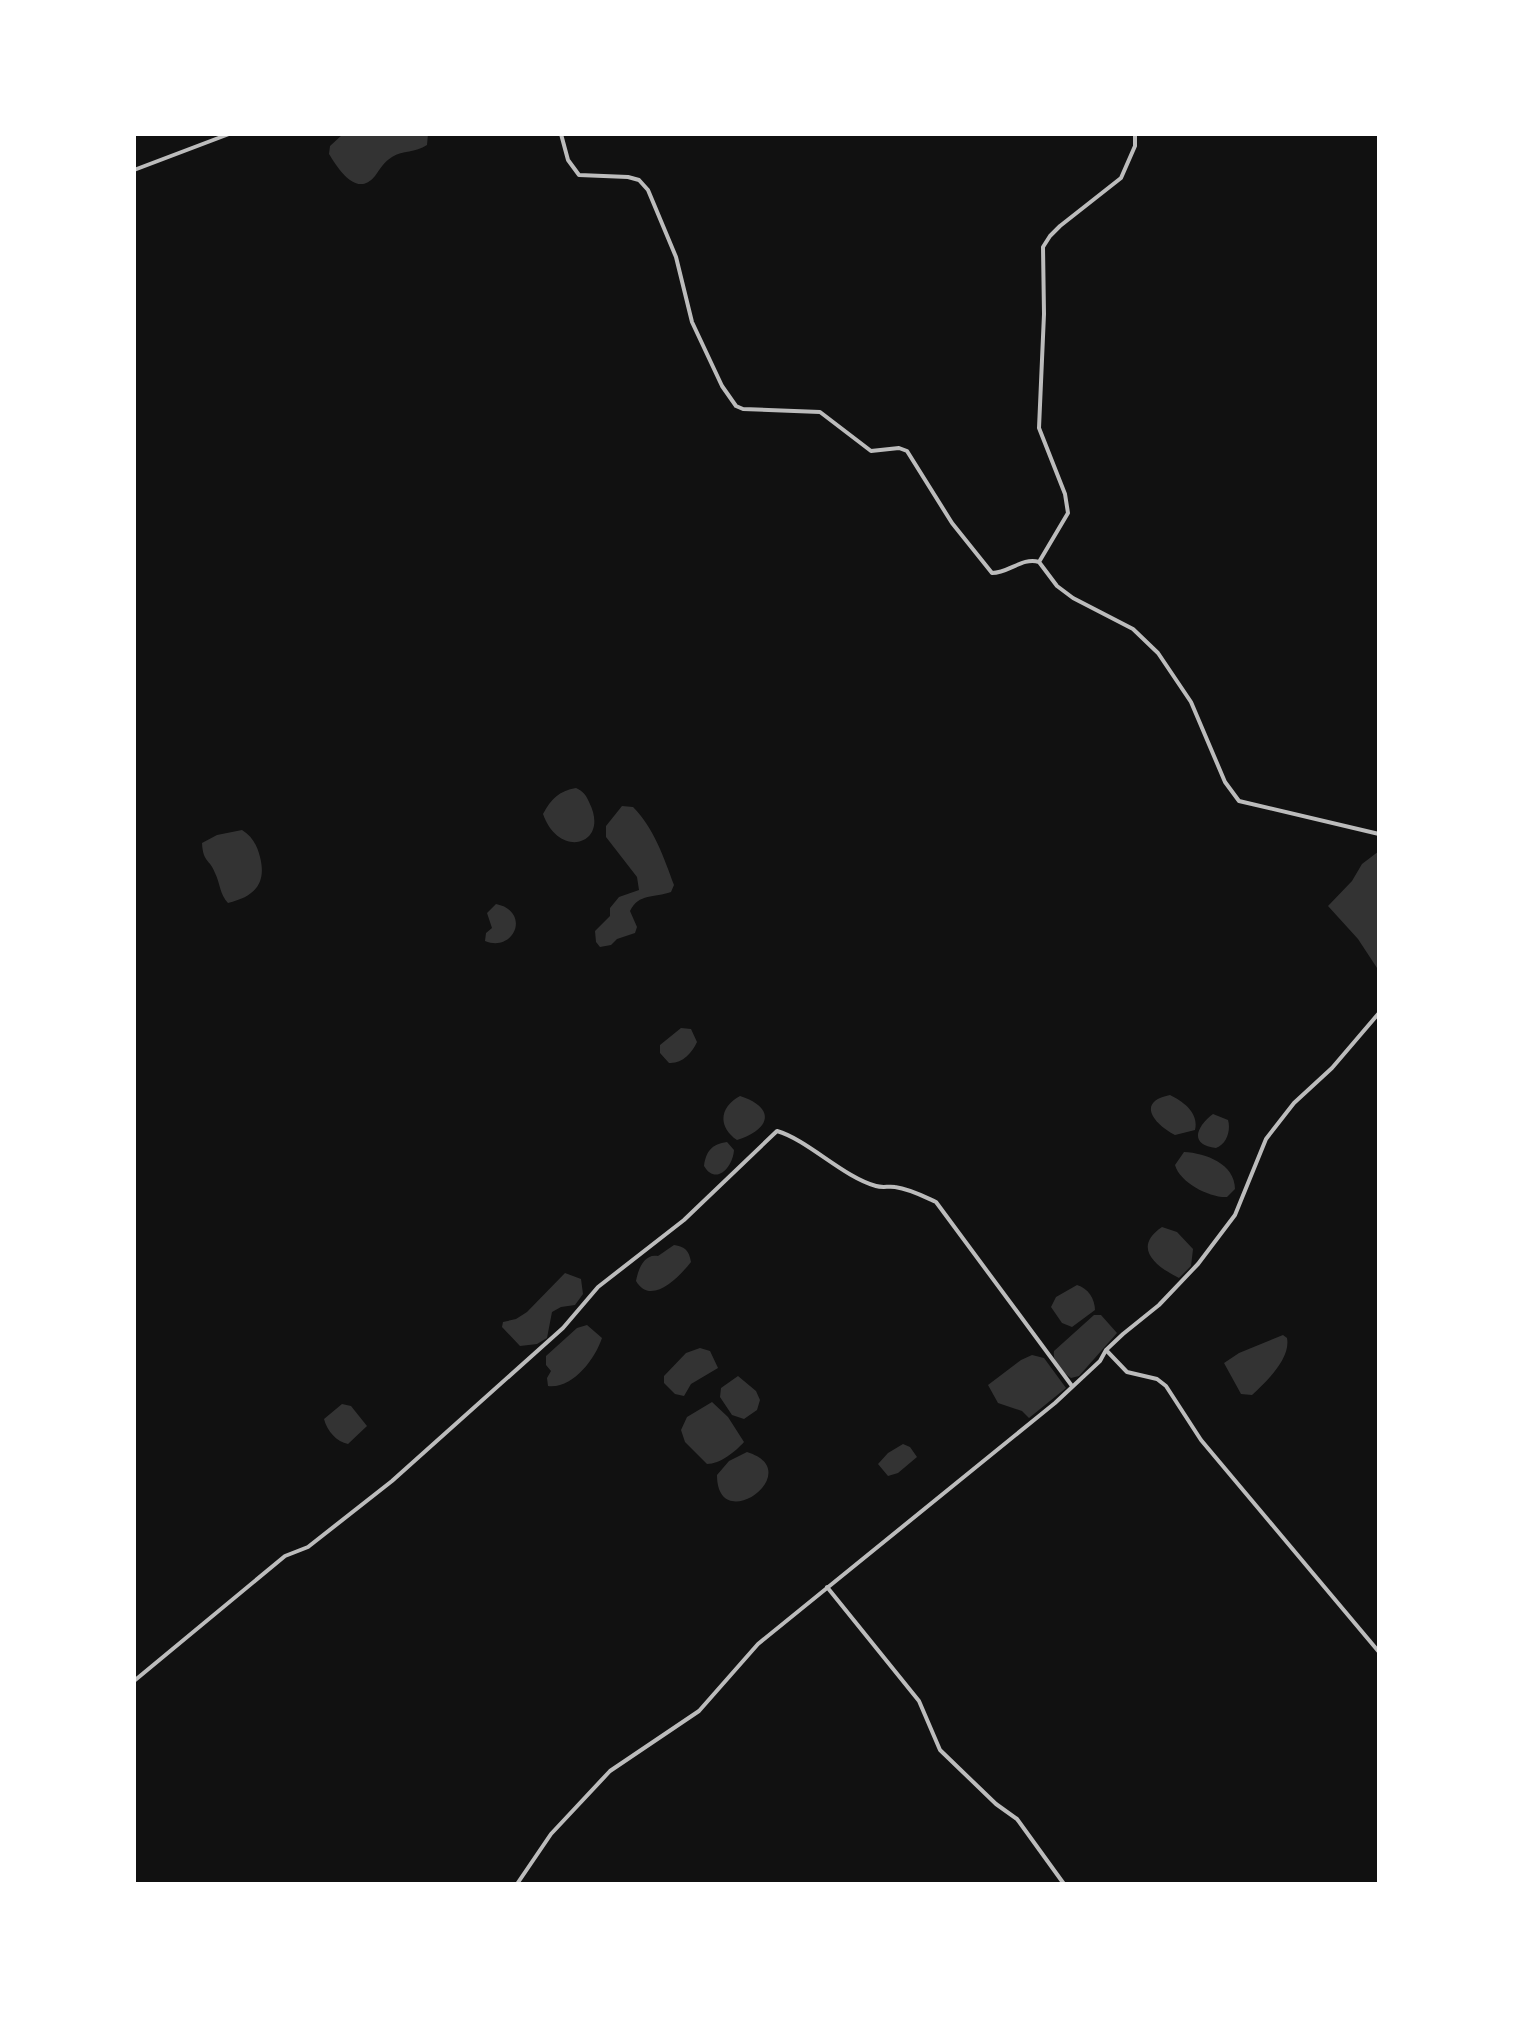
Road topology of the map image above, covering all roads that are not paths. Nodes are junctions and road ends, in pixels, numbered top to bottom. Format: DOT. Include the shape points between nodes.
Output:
graph roads {
  1 [pos="229,134"];
  2 [pos="561,134"];
  3 [pos="1135,134"];
  4 [pos="134,170"];
  5 [pos="1039,562"];
  6 [pos="1379,834"];
  7 [pos="1379,1013"];
  8 [pos="1106,1350"];
  9 [pos="1072,1386"];
  10 [pos="827,1587"];
  11 [pos="1379,1652"];
  12 [pos="134,1681"];
  13 [pos="517,1884"];
  14 [pos="1064,1884"];
  1 -- 4 [label="street"];
  2 -- 5 [label="street" via="568,160 579,175 628,177 648,190 676,257 692,322 736,406 820,412 871,451 907,451 952,523 992,573 1027,560"];
  3 -- 5 [label="street" via="1121,178 1060,226 1043,247 1039,428 1068,513"];
  5 -- 6 [label="street" via="1057,586 1133,629 1158,653 1191,702 1225,782 1239,801"];
  7 -- 8 [label="street" via="1266,1139 1235,1215 1198,1264"];
  8 -- 9 [label="street"];
  8 -- 11 [label="street" via="1127,1372 1166,1386 1201,1440"];
  9 -- 10 [label="street"];
  9 -- 12 [label="street" via="936,1202 894,1186 877,1186 777,1131 684,1220 598,1287 563,1328 392,1481 308,1547 285,1556"];
  10 -- 13 [label="street" via="758,1644 699,1711 610,1771 551,1834"];
  10 -- 14 [label="street" via="919,1701 940,1750 1017,1819"];
}
